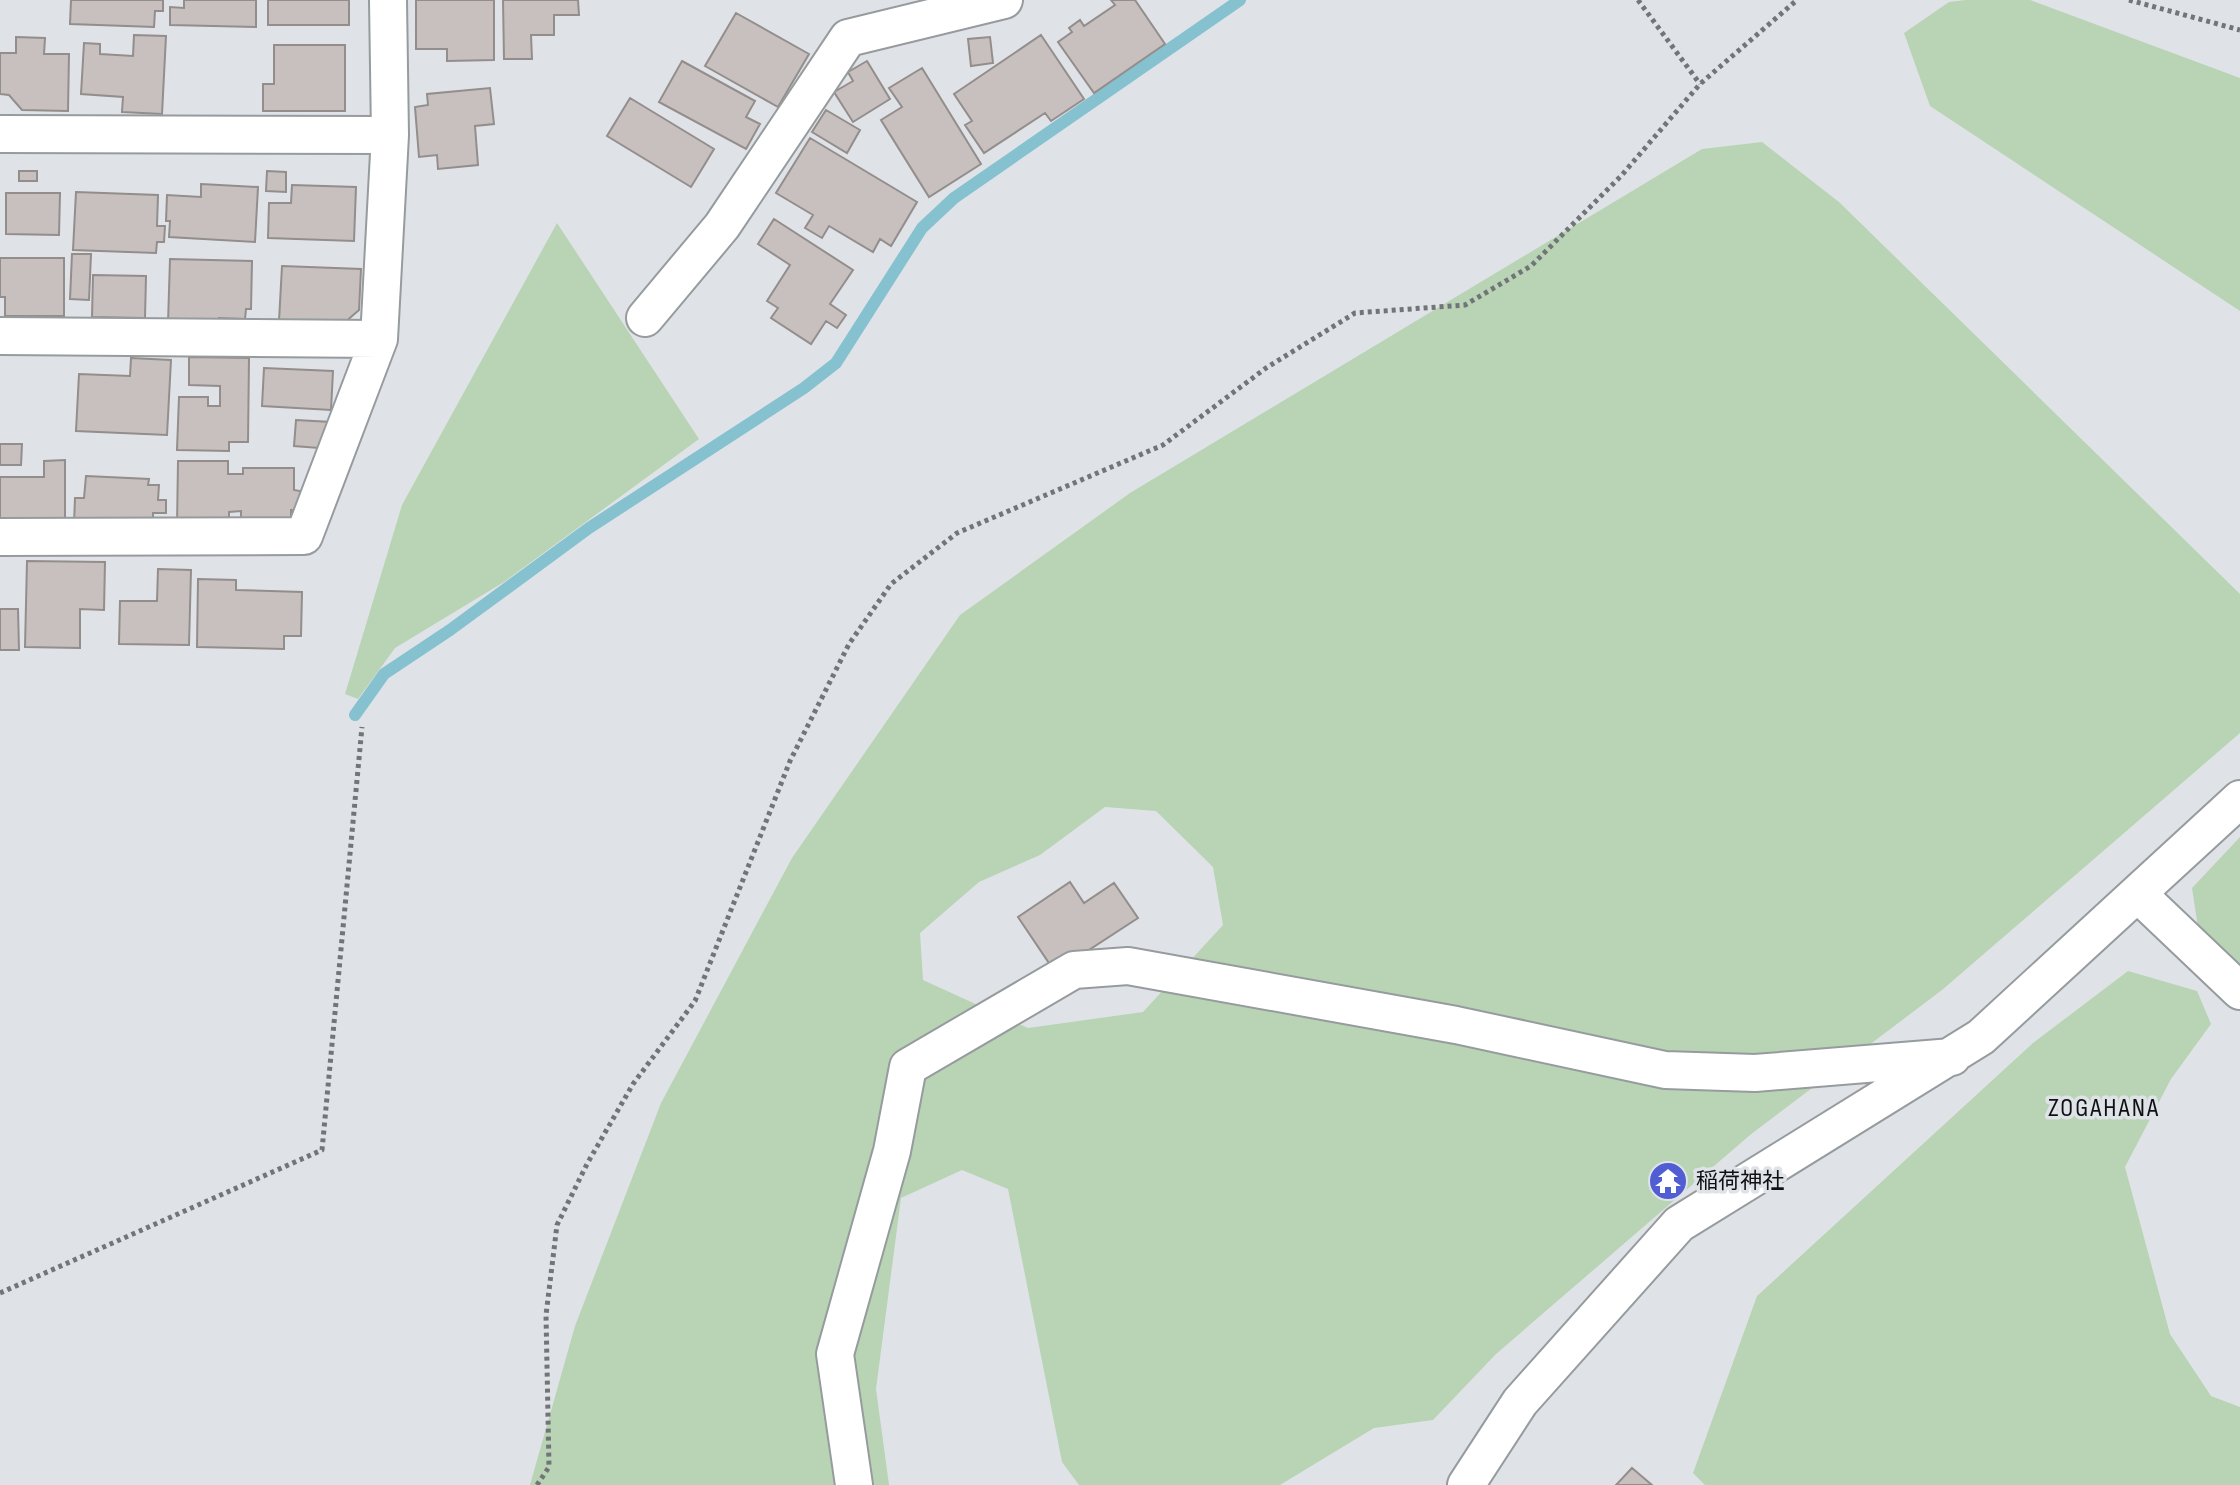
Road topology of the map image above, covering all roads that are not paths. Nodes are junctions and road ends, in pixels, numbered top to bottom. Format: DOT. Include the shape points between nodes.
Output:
graph roads {
  1 [pos="388,0"];
  2 [pos="1004,0"];
  3 [pos="0,134"];
  4 [pos="390,135"];
  5 [pos="645,318"];
  6 [pos="0,336"];
  7 [pos="379,339"];
  8 [pos="0,537"];
  9 [pos="2240,799"];
  10 [pos="2139,895"];
  11 [pos="2240,991"];
  12 [pos="1952,1057"];
  13 [pos="854,1485"];
  14 [pos="1466,1485"];
  1 -- 4 [label="street"];
  2 -- 5 [label="street" via="848,38 722,226"];
  3 -- 4 [label="street"];
  4 -- 7 [label="street"];
  6 -- 7 [label="street"];
  7 -- 8 [label="street" via="304,536"];
  9 -- 10 [label="street"];
  10 -- 11 [label="street"];
  10 -- 12 [label="street"];
  12 -- 13 [label="street" via="1755,1073 1665,1070 1456,1025 1128,966 1074,970 908,1067 892,1151 835,1354"];
  12 -- 14 [label="street" via="1679,1224 1520,1402"];
}
